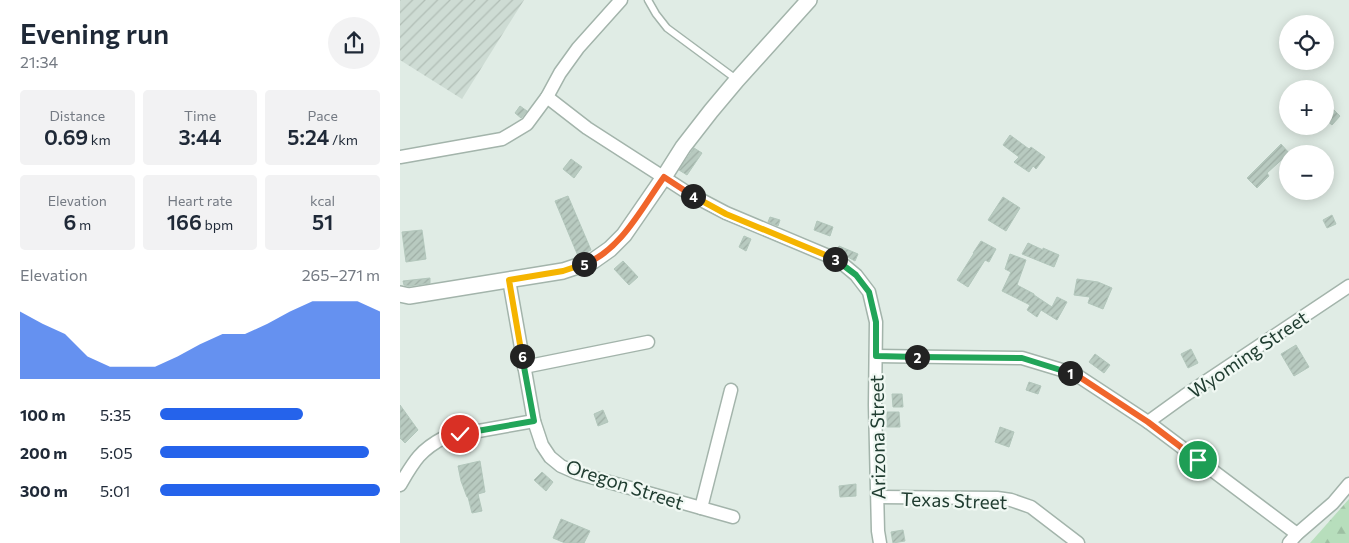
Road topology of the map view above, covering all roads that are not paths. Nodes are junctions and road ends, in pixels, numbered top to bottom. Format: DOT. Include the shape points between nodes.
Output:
graph roads {
  1 [pos="621,0"];
  2 [pos="648,0"];
  3 [pos="809,0"];
  4 [pos="737,80"];
  5 [pos="547,97"];
  6 [pos="400,156"];
  7 [pos="664,177"];
  8 [pos="509,280"];
  9 [pos="1349,286"];
  10 [pos="400,294"];
  11 [pos="648,342"];
  12 [pos="876,356"];
  13 [pos="524,367"];
  14 [pos="731,390"];
  15 [pos="534,421"];
  16 [pos="1148,422"];
  17 [pos="1349,484"];
  18 [pos="400,485"];
  19 [pos="878,497"];
  20 [pos="701,508"];
  21 [pos="733,517"];
  22 [pos="1293,538"];
  23 [pos="880,543"];
  24 [pos="1078,543"];
  1 -- 5 [label="street" via="578,48"];
  2 -- 4 [label="lane" via="667,28"];
  3 -- 4 [label="street"];
  4 -- 7 [label="street" via="683,147"];
  5 -- 6 [label="street" via="526,124 502,139"];
  5 -- 7 [label="street, Arizona Street" via="587,128"];
  7 -- 8 [label="street" via="624,235 593,261 563,271"];
  7 -- 12 [label="street, Arizona Street" via="726,214 838,260 856,275 869,292 876,322"];
  8 -- 10 [label="street" via="409,296"];
  8 -- 13 [label="street, Oregon Street"];
  9 -- 16 [label="street, Wyoming Street"];
  11 -- 13 [label="street"];
  12 -- 16 [label="street" via="1022,358 1075,374"];
  12 -- 19 [label="street, Arizona Street"];
  13 -- 15 [label="street, Oregon Street"];
  14 -- 20 [label="street"];
  15 -- 18 [label="street" via="445,437 421,452"];
  15 -- 20 [label="street, Oregon Street" via="542,445 561,466"];
  16 -- 22 [label="street"];
  17 -- 22 [label="street" via="1333,503"];
  19 -- 23 [label="street, Arizona Street"];
  19 -- 24 [label="street, Texas Street" via="1011,500 1031,507"];
  20 -- 21 [label="street, Oregon Street"];
}
